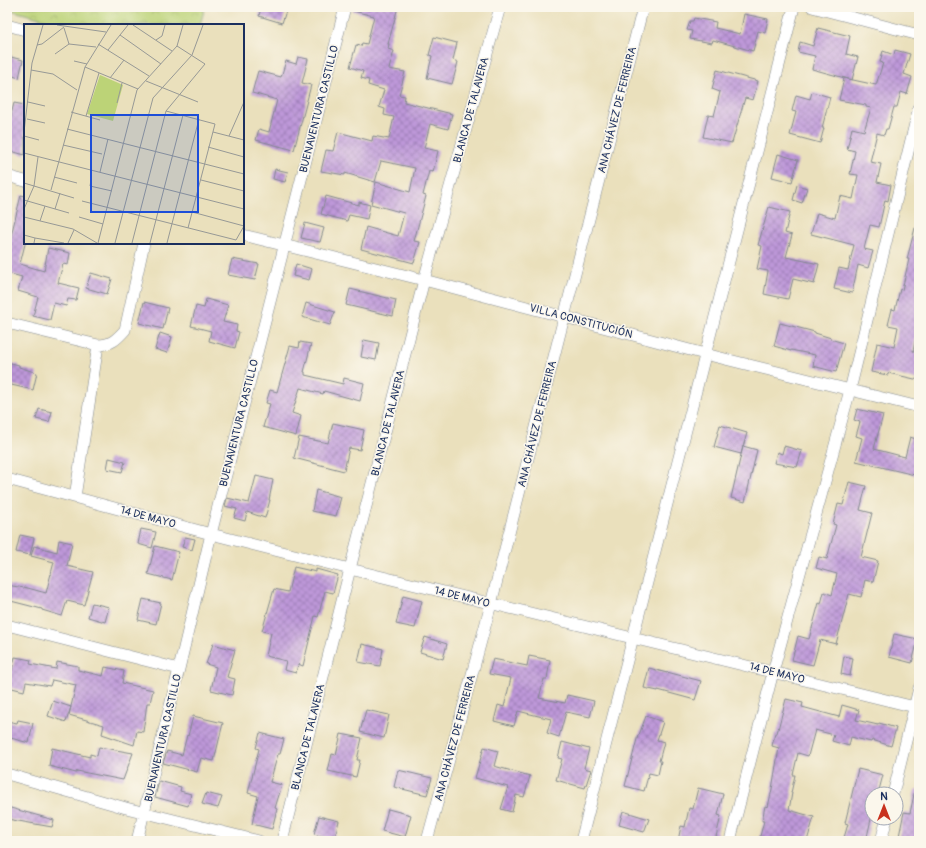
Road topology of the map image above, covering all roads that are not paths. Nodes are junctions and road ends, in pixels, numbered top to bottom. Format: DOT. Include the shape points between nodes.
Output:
graph roads {
  1 [pos="345,7"];
  2 [pos="500,7"];
  3 [pos="643,7"];
  4 [pos="794,7"];
  5 [pos="812,7"];
  6 [pos="7,25"];
  7 [pos="24,30"];
  8 [pos="919,35"];
  9 [pos="919,107"];
  10 [pos="7,176"];
  11 [pos="24,181"];
  12 [pos="244,235"];
  13 [pos="144,244"];
  14 [pos="284,244"];
  15 [pos="424,280"];
  16 [pos="564,317"];
  17 [pos="7,323"];
  18 [pos="98,346"];
  19 [pos="705,354"];
  20 [pos="850,390"];
  21 [pos="919,407"];
  22 [pos="7,479"];
  23 [pos="75,497"];
  24 [pos="210,534"];
  25 [pos="350,569"];
  26 [pos="491,604"];
  27 [pos="7,625"];
  28 [pos="632,638"];
  29 [pos="179,669"];
  30 [pos="773,672"];
  31 [pos="919,688"];
  32 [pos="916,708"];
  33 [pos="7,774"];
  34 [pos="894,786"];
  35 [pos="145,813"];
  36 [pos="885,826"];
  37 [pos="137,841"];
  38 [pos="259,841"];
  39 [pos="282,841"];
  40 [pos="427,841"];
  41 [pos="581,841"];
  42 [pos="730,841"];
  43 [pos="881,841"];
  1 -- 14 [label="street, BUENAVENTURA CASTILLO"];
  2 -- 15 [label="street, BLANCA DE TALAVERA"];
  3 -- 16 [label="street, ANA CHÁVEZ DE FERREIRA"];
  4 -- 19 [label="street"];
  5 -- 8 [label="street"];
  6 -- 7 [label="street"];
  9 -- 20 [label="street"];
  10 -- 11 [label="street"];
  12 -- 14 [label="street, VILLA CONSTITUCIÓN"];
  13 -- 18 [label="street" via="125,330 116,340"];
  14 -- 15 [label="street, VILLA CONSTITUCIÓN"];
  14 -- 24 [label="street, BUENAVENTURA CASTILLO"];
  15 -- 16 [label="street, VILLA CONSTITUCIÓN"];
  15 -- 25 [label="street, BLANCA DE TALAVERA"];
  16 -- 19 [label="street, VILLA CONSTITUCIÓN"];
  16 -- 26 [label="street, ANA CHÁVEZ DE FERREIRA"];
  17 -- 18 [label="street"];
  18 -- 23 [label="street"];
  19 -- 20 [label="street, VILLA CONSTITUCIÓN"];
  19 -- 28 [label="street"];
  20 -- 21 [label="street, VILLA CONSTITUCIÓN"];
  20 -- 30 [label="street"];
  22 -- 23 [label="street, 14 DE MAYO"];
  23 -- 24 [label="street, 14 DE MAYO"];
  24 -- 25 [label="street, 14 DE MAYO"];
  24 -- 29 [label="street, BUENAVENTURA CASTILLO"];
  25 -- 26 [label="street, 14 DE MAYO"];
  25 -- 39 [label="street, BLANCA DE TALAVERA"];
  26 -- 28 [label="street, 14 DE MAYO"];
  26 -- 40 [label="street, ANA CHÁVEZ DE FERREIRA"];
  27 -- 29 [label="street"];
  28 -- 30 [label="street, 14 DE MAYO"];
  28 -- 41 [label="street"];
  29 -- 35 [label="street, BUENAVENTURA CASTILLO"];
  30 -- 32 [label="street, 14 DE MAYO"];
  30 -- 42 [label="street"];
  31 -- 32 [label="street"];
  32 -- 34 [label="street"];
  33 -- 35 [label="street"];
  35 -- 37 [label="street, BUENAVENTURA CASTILLO"];
  35 -- 38 [label="street"];
  36 -- 43 [label="street"];
}
